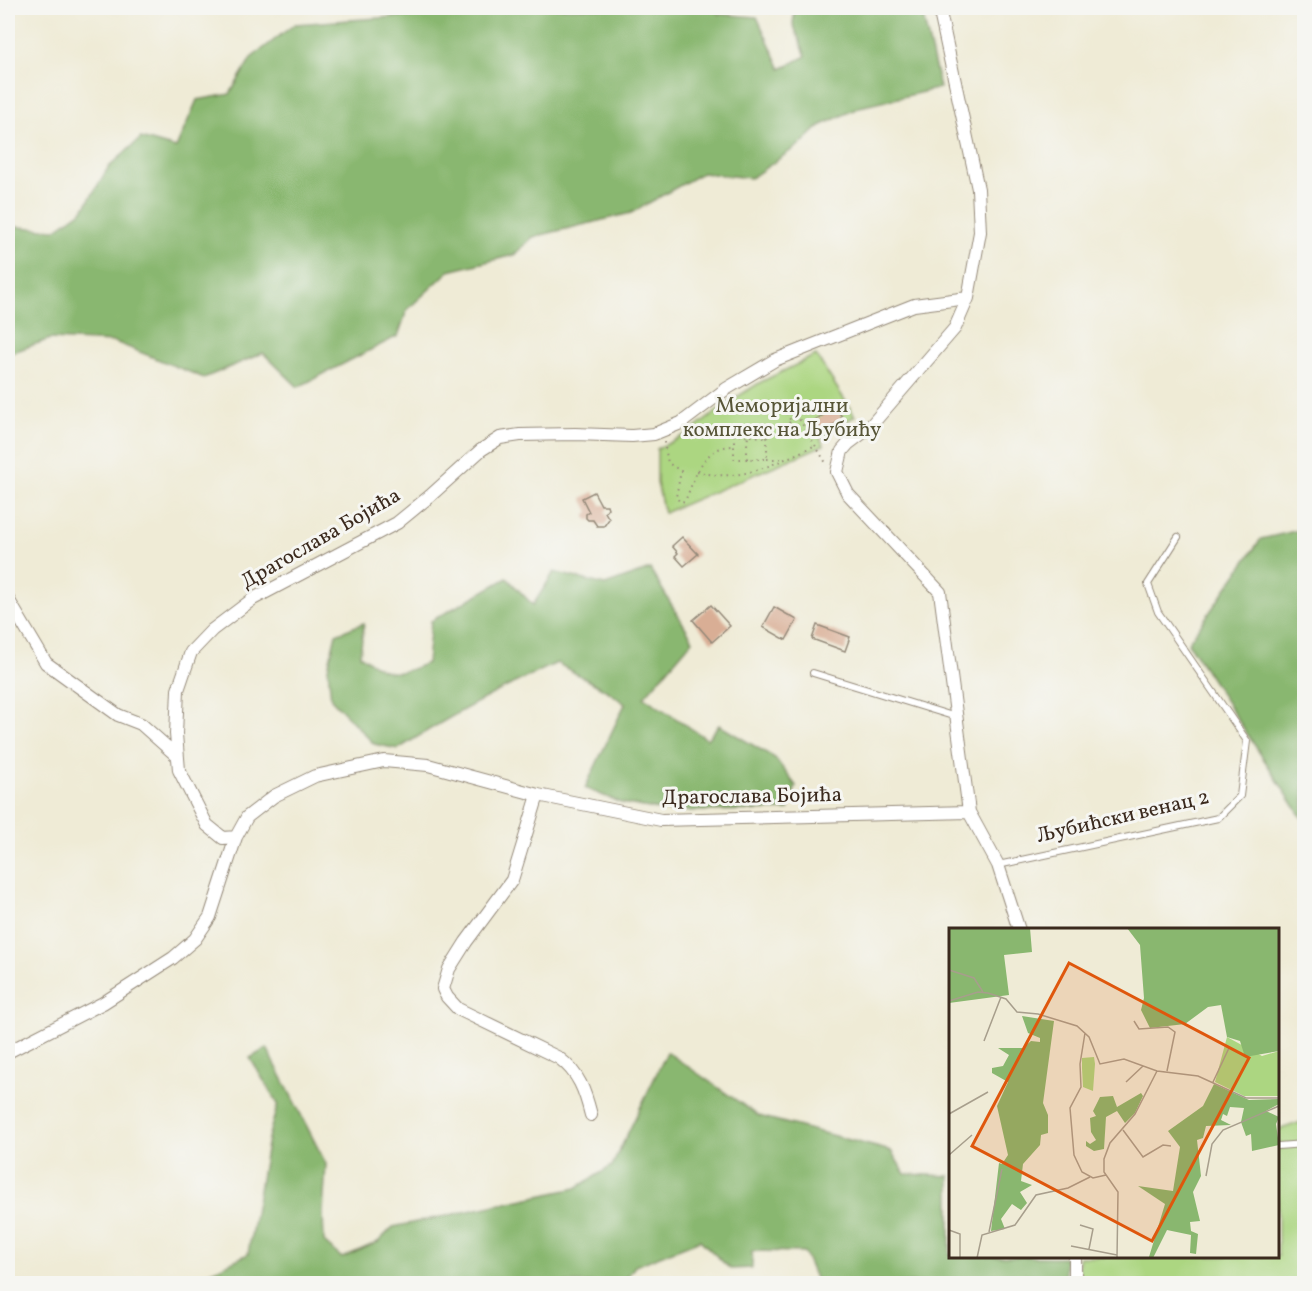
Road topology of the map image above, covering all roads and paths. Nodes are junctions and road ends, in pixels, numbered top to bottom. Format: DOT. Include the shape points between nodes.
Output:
graph roads {
  1 [pos="939,11"];
  2 [pos="968,298"];
  3 [pos="790,404"];
  4 [pos="783,408"];
  5 [pos="798,417"];
  6 [pos="791,421"];
  7 [pos="818,427"];
  8 [pos="661,432"];
  9 [pos="808,432"];
  10 [pos="748,436"];
  11 [pos="767,437"];
  12 [pos="747,445"];
  13 [pos="816,445"];
  14 [pos="734,446"];
  15 [pos="747,450"];
  16 [pos="747,459"];
  17 [pos="767,459"];
  18 [pos="785,459"];
  19 [pos="697,471"];
  20 [pos="837,472"];
  21 [pos="1178,537"];
  22 [pos="8,599"];
  23 [pos="813,673"];
  24 [pos="956,717"];
  25 [pos="177,756"];
  26 [pos="538,795"];
  27 [pos="969,812"];
  28 [pos="236,837"];
  29 [pos="998,865"];
  30 [pos="1018,928"];
  31 [pos="8,1052"];
  32 [pos="591,1115"];
  33 [pos="1305,1144"];
  34 [pos="1279,1146"];
  35 [pos="1075,1258"];
  36 [pos="1076,1284"];
  1 -- 2 [label="street" via="978,189 980,232"];
  2 -- 8 [label="street, Драгослава Бојића" via="914,305 775,360 726,389 681,423"];
  2 -- 20 [label="street" via="956,328 868,429 842,451"];
  3 -- 5 [label="path"];
  4 -- 6 [label="path"];
  5 -- 6 [label="path"];
  5 -- 9 [label="path"];
  6 -- 11 [label="path"];
  7 -- 9 [label="path"];
  8 -- 19 [label="path" via="666,460 681,471 678,502 685,501"];
  8 -- 25 [label="street, Драгослава Бојића" via="500,438 397,523 253,599 212,630 191,652 178,690"];
  9 -- 13 [label="path"];
  10 -- 11 [label="path"];
  10 -- 12 [label="path"];
  10 -- 14 [label="path" via="734,435"];
  11 -- 17 [label="path"];
  13 -- 18 [label="path"];
  13 -- 20 [label="path" via="830,470"];
  14 -- 16 [label="path" via="734,459"];
  14 -- 19 [label="path" via="713,451"];
  15 -- 16 [label="path"];
  16 -- 17 [label="path"];
  17 -- 18 [label="path"];
  18 -- 19 [label="path" via="739,475 715,476"];
  20 -- 24 [label="street" via="848,494 940,592"];
  21 -- 29 [label="lane, Љубићски венац 2" via="1148,584 1158,612 1247,741 1240,796 1218,818"];
  22 -- 25 [label="street" via="46,663 118,715 141,724"];
  23 -- 24 [label="lane"];
  24 -- 27 [label="street"];
  25 -- 28 [label="street, Драгослава Бојића" via="179,770 207,825 223,838"];
  26 -- 27 [label="street, Драгослава Бојића" via="661,820"];
  26 -- 28 [label="street, Драгослава Бојића" via="428,765 384,761 315,776 274,796 247,818"];
  26 -- 32 [label="street" via="512,880 466,942 449,969 443,988 458,1009 567,1064 581,1081"];
  27 -- 29 [label="street"];
  28 -- 31 [label="street, Драгослава Бојића" via="210,917 195,939 173,958 103,1003"];
  29 -- 30 [label="street"];
  33 -- 34 [label="lane"];
  35 -- 36 [label="street"];
}
